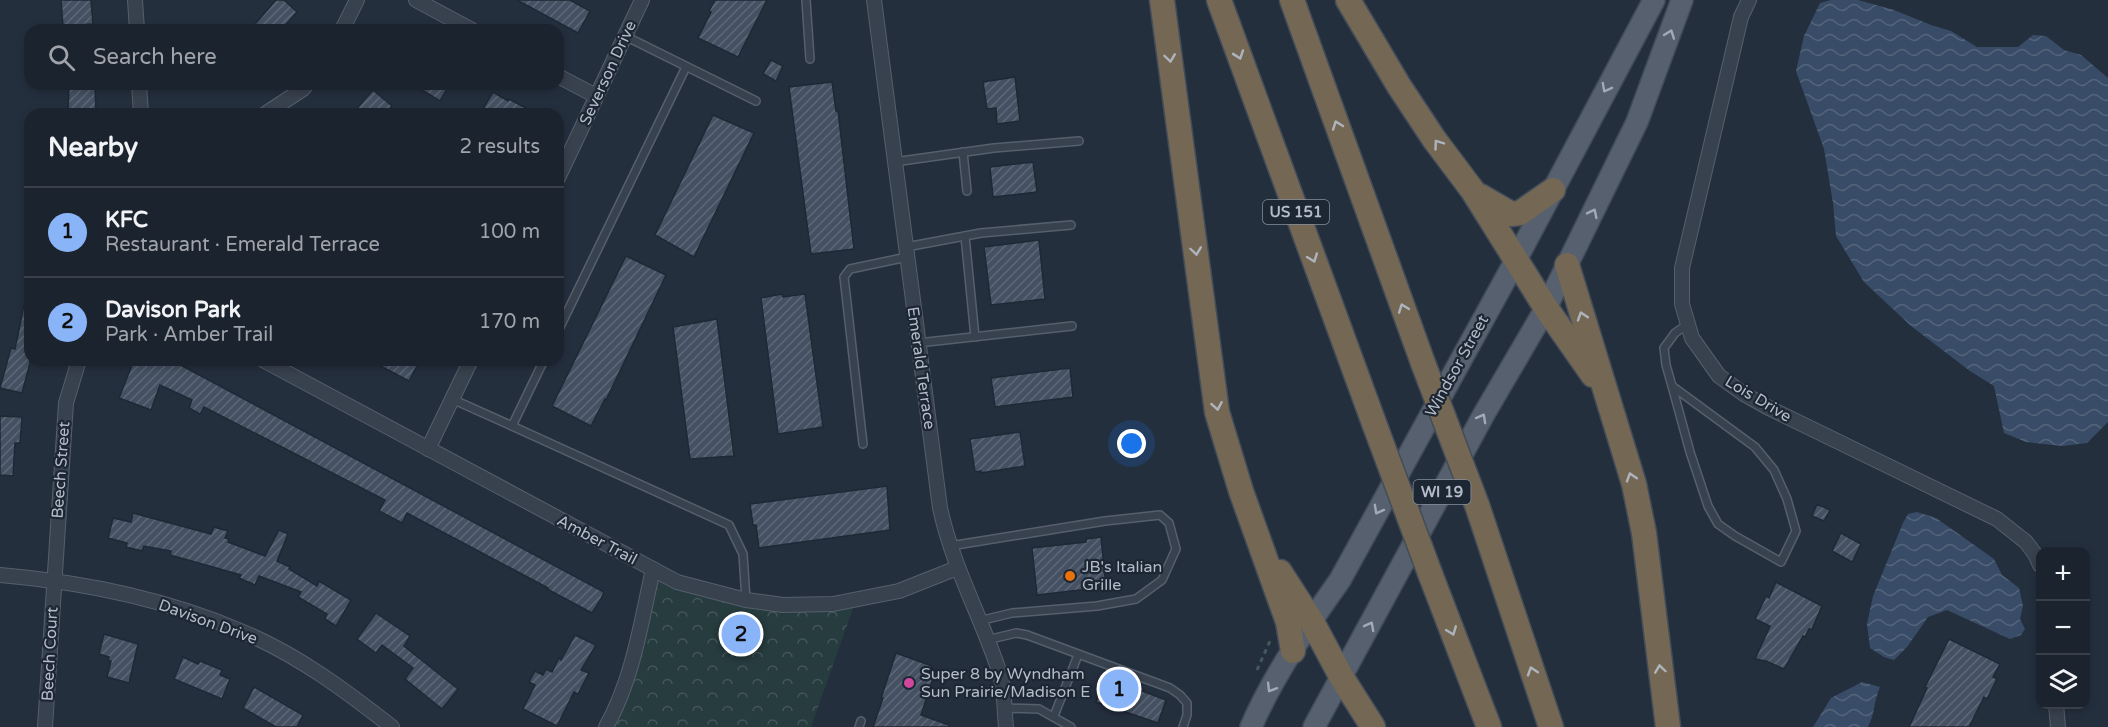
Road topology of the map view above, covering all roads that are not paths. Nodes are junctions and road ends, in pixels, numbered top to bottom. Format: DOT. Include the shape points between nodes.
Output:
graph roads {
  1 [pos="135,0"];
  2 [pos="357,0"];
  3 [pos="416,0"];
  4 [pos="642,0"];
  5 [pos="807,0"];
  6 [pos="874,0"];
  7 [pos="1162,0"];
  8 [pos="1219,0"];
  9 [pos="1292,0"];
  10 [pos="1348,0"];
  11 [pos="1654,0"];
  12 [pos="1682,0"];
  13 [pos="1749,0"];
  14 [pos="137,24"];
  15 [pos="345,24"];
  16 [pos="461,24"];
  17 [pos="625,36"];
  18 [pos="810,59"];
  19 [pos="686,67"];
  20 [pos="564,79"];
  21 [pos="139,90"];
  22 [pos="301,90"];
  23 [pos="596,96"];
  24 [pos="756,101"];
  25 [pos="141,108"];
  26 [pos="274,108"];
  27 [pos="1080,141"];
  28 [pos="963,152"];
  29 [pos="894,162"];
  30 [pos="564,165"];
  31 [pos="1553,190"];
  32 [pos="967,191"];
  33 [pos="1473,191"];
  34 [pos="1071,225"];
  35 [pos="965,236"];
  36 [pos="906,252"];
  37 [pos="1517,258"];
  38 [pos="1567,266"];
  39 [pos="1546,308"];
  40 [pos="564,320"];
  41 [pos="1688,324"];
  42 [pos="1072,326"];
  43 [pos="975,337"];
  44 [pos="918,343"];
  45 [pos="76,366"];
  46 [pos="274,366"];
  47 [pos="468,366"];
  48 [pos="541,366"];
  49 [pos="1672,386"];
  50 [pos="1604,392"];
  51 [pos="452,399"];
  52 [pos="512,426"];
  53 [pos="863,444"];
  54 [pos="428,449"];
  55 [pos="1255,533"];
  56 [pos="950,546"];
  57 [pos="2036,556"];
  58 [pos="957,568"];
  59 [pos="652,569"];
  60 [pos="0,575"];
  61 [pos="54,581"];
  62 [pos="746,600"];
  63 [pos="1311,620"];
  64 [pos="979,621"];
  65 [pos="987,640"];
  66 [pos="1293,651"];
  67 [pos="1078,655"];
  68 [pos="1342,678"];
  69 [pos="1004,708"];
  70 [pos="2056,709"];
  71 [pos="1054,716"];
  72 [pos="45,727"];
  73 [pos="393,727"];
  74 [pos="606,727"];
  75 [pos="1006,727"];
  76 [pos="1071,727"];
  77 [pos="1183,727"];
  78 [pos="1251,727"];
  79 [pos="1314,727"];
  80 [pos="1373,727"];
  81 [pos="1489,727"];
  82 [pos="1551,727"];
  83 [pos="1668,727"];
  84 [pos="2058,727"];
  1 -- 14 [label="street"];
  2 -- 15 [label="street"];
  3 -- 16 [label="street"];
  4 -- 17 [label="street, Severson Drive"];
  5 -- 18 [label="lane"];
  6 -- 29 [label="street, Emerald Terrace"];
  7 -- 55 [label="highway, one-way" via="1217,412"];
  8 -- 81 [label="highway, US 151, one-way, bridge"];
  82 -- 9 [label="highway, one-way, bridge" via="1477,505"];
  33 -- 10 [label="highway, one-way" via="1410,104"];
  11 -- 31 [label="main road, Windsor Street / WI 19, one-way"];
  38 -- 12 [label="main road, WI 19, one-way" via="1637,122"];
  13 -- 41 [label="street, Lois Drive" via="1741,17 1682,268 1682,304"];
  17 -- 19 [label="lane"];
  17 -- 23 [label="street, Severson Drive"];
  19 -- 24 [label="lane"];
  19 -- 40 [label="lane"];
  20 -- 23 [label="street"];
  21 -- 25 [label="street"];
  22 -- 26 [label="street"];
  23 -- 30 [label="street, Severson Drive"];
  27 -- 28 [label="lane"];
  28 -- 29 [label="lane"];
  28 -- 32 [label="lane"];
  29 -- 36 [label="street, Emerald Terrace"];
  31 -- 33 [label="highway" via="1520,213 1510,214"];
  31 -- 37 [label="main road, Windsor Street / WI 19"];
  33 -- 37 [label="highway"];
  34 -- 35 [label="lane"];
  35 -- 36 [label="lane"];
  35 -- 43 [label="lane"];
  36 -- 44 [label="street, Emerald Terrace"];
  36 -- 53 [label="lane" via="850,269 844,277"];
  37 -- 39 [label="highway"];
  37 -- 63 [label="main road, Windsor Street / WI 19, one-way" via="1340,580"];
  38 -- 39 [label="main road, WI 19"];
  50 -- 38 [label="highway, one-way"];
  39 -- 50 [label="highway"];
  68 -- 39 [label="main road, WI 19, one-way" via="1484,414"];
  41 -- 49 [label="lane" via="1664,348"];
  41 -- 57 [label="street, Lois Drive" via="1692,338 1719,376 1744,394 1997,519 2026,542"];
  42 -- 43 [label="lane"];
  43 -- 44 [label="lane"];
  44 -- 56 [label="street, Emerald Terrace" via="940,508"];
  45 -- 61 [label="street, Beech Street" via="66,403"];
  46 -- 54 [label="street, Amber Trail"];
  47 -- 51 [label="street"];
  48 -- 52 [label="lane"];
  49 -- 49 [label="lane" via="1755,447 1774,470 1796,531 1781,562 1718,524 1708,506"];
  83 -- 50 [label="highway, one-way" via="1644,533 1634,484"];
  51 -- 52 [label="lane"];
  51 -- 54 [label="street"];
  52 -- 62 [label="lane" via="729,525 743,554"];
  54 -- 59 [label="street, Amber Trail"];
  55 -- 63 [label="highway"];
  55 -- 66 [label="highway" via="1288,622"];
  56 -- 58 [label="street, Emerald Terrace"];
  56 -- 64 [label="lane" via="1160,515 1169,523 1176,549 1162,580 1136,599 1012,613"];
  58 -- 62 [label="street, Amber Trail" via="899,591 833,604 783,605"];
  58 -- 64 [label="street, Emerald Terrace"];
  59 -- 62 [label="street, Amber Trail" via="677,582"];
  59 -- 74 [label="street" via="621,697"];
  60 -- 61 [label="street, Davison Drive"];
  61 -- 72 [label="street, Beech Court"];
  61 -- 73 [label="street, Davison Drive" via="182,609 244,632 336,684"];
  63 -- 66 [label="main road, Windsor Street / WI 19"];
  63 -- 68 [label="highway"];
  64 -- 65 [label="street, Emerald Terrace"];
  65 -- 67 [label="lane" via="1016,633"];
  65 -- 69 [label="street, Emerald Terrace" via="999,670"];
  66 -- 78 [label="main road, Windsor Street / WI 19, one-way"];
  67 -- 71 [label="lane"];
  67 -- 77 [label="lane" via="1170,688 1187,703"];
  68 -- 79 [label="main road, WI 19"];
  68 -- 80 [label="highway"];
  69 -- 71 [label="lane" via="1039,709"];
  69 -- 75 [label="street, Emerald Terrace"];
  70 -- 84 [label="street"];
  71 -- 76 [label="lane"];
}
